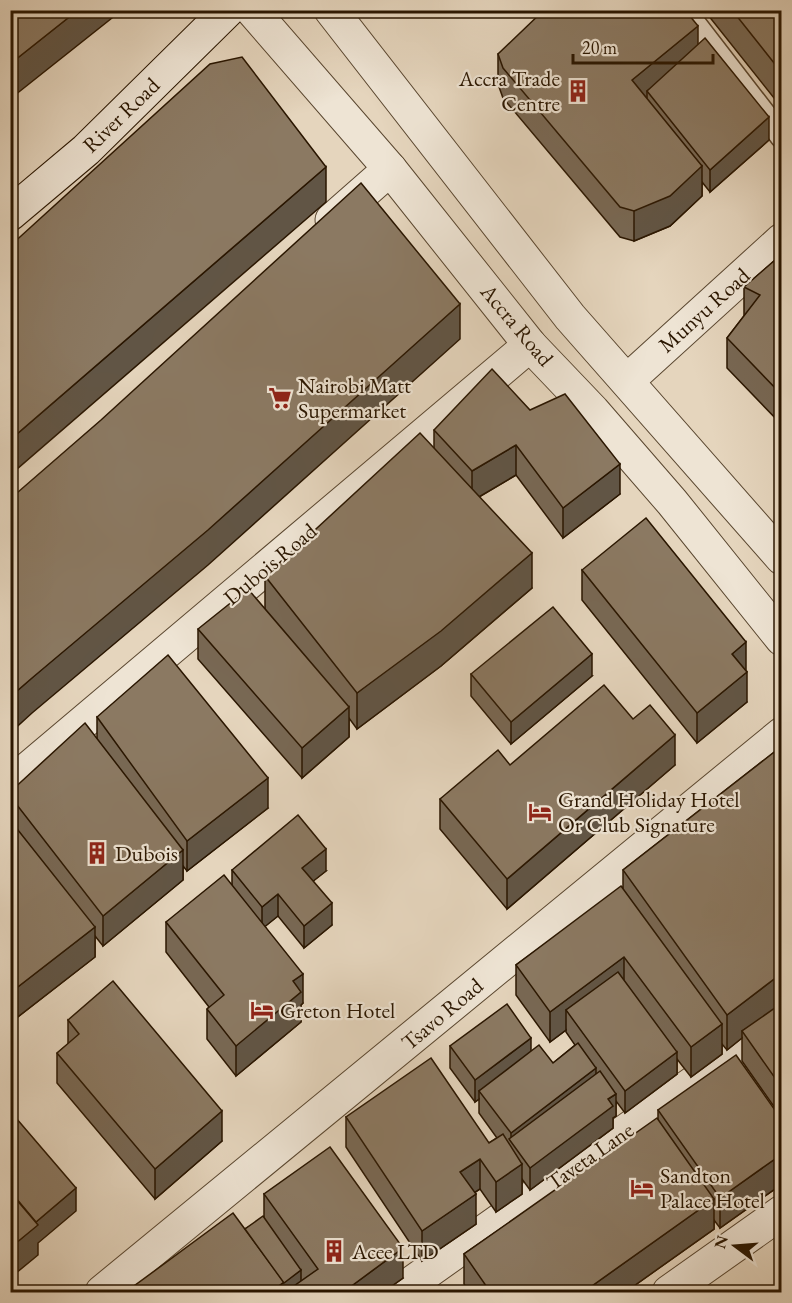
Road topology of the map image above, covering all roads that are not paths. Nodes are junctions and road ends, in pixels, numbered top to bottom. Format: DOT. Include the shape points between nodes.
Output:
graph roads {
  1 [pos="228,10"];
  2 [pos="252,10"];
  3 [pos="331,10"];
  4 [pos="684,10"];
  5 [pos="782,136"];
  6 [pos="390,169"];
  7 [pos="10,214"];
  8 [pos="309,240"];
  9 [pos="782,240"];
  10 [pos="530,345"];
  11 [pos="627,381"];
  12 [pos="782,558"];
  13 [pos="782,639"];
  14 [pos="782,734"];
  15 [pos="10,784"];
  16 [pos="782,1020"];
  17 [pos="782,1212"];
  18 [pos="102,1293"];
  19 [pos="399,1293"];
  20 [pos="669,1293"];
  1 -- 7 [label="street, River Road" via="86,150"];
  2 -- 6 [label="street, Accra Road"];
  3 -- 11 [label="street, Accra Road" via="570,317"];
  4 -- 5 [label="lane"];
  6 -- 8 [label="street"];
  6 -- 10 [label="street, Accra Road"];
  9 -- 11 [label="street, Munyu Road"];
  10 -- 13 [label="street, Accra Road" via="593,411"];
  10 -- 15 [label="street, Dubois Road"];
  11 -- 12 [label="street, Accra Road"];
  14 -- 18 [label="street, Tsavo Road"];
  16 -- 19 [label="street, Taveta Lane"];
  17 -- 20 [label="street"];
}
